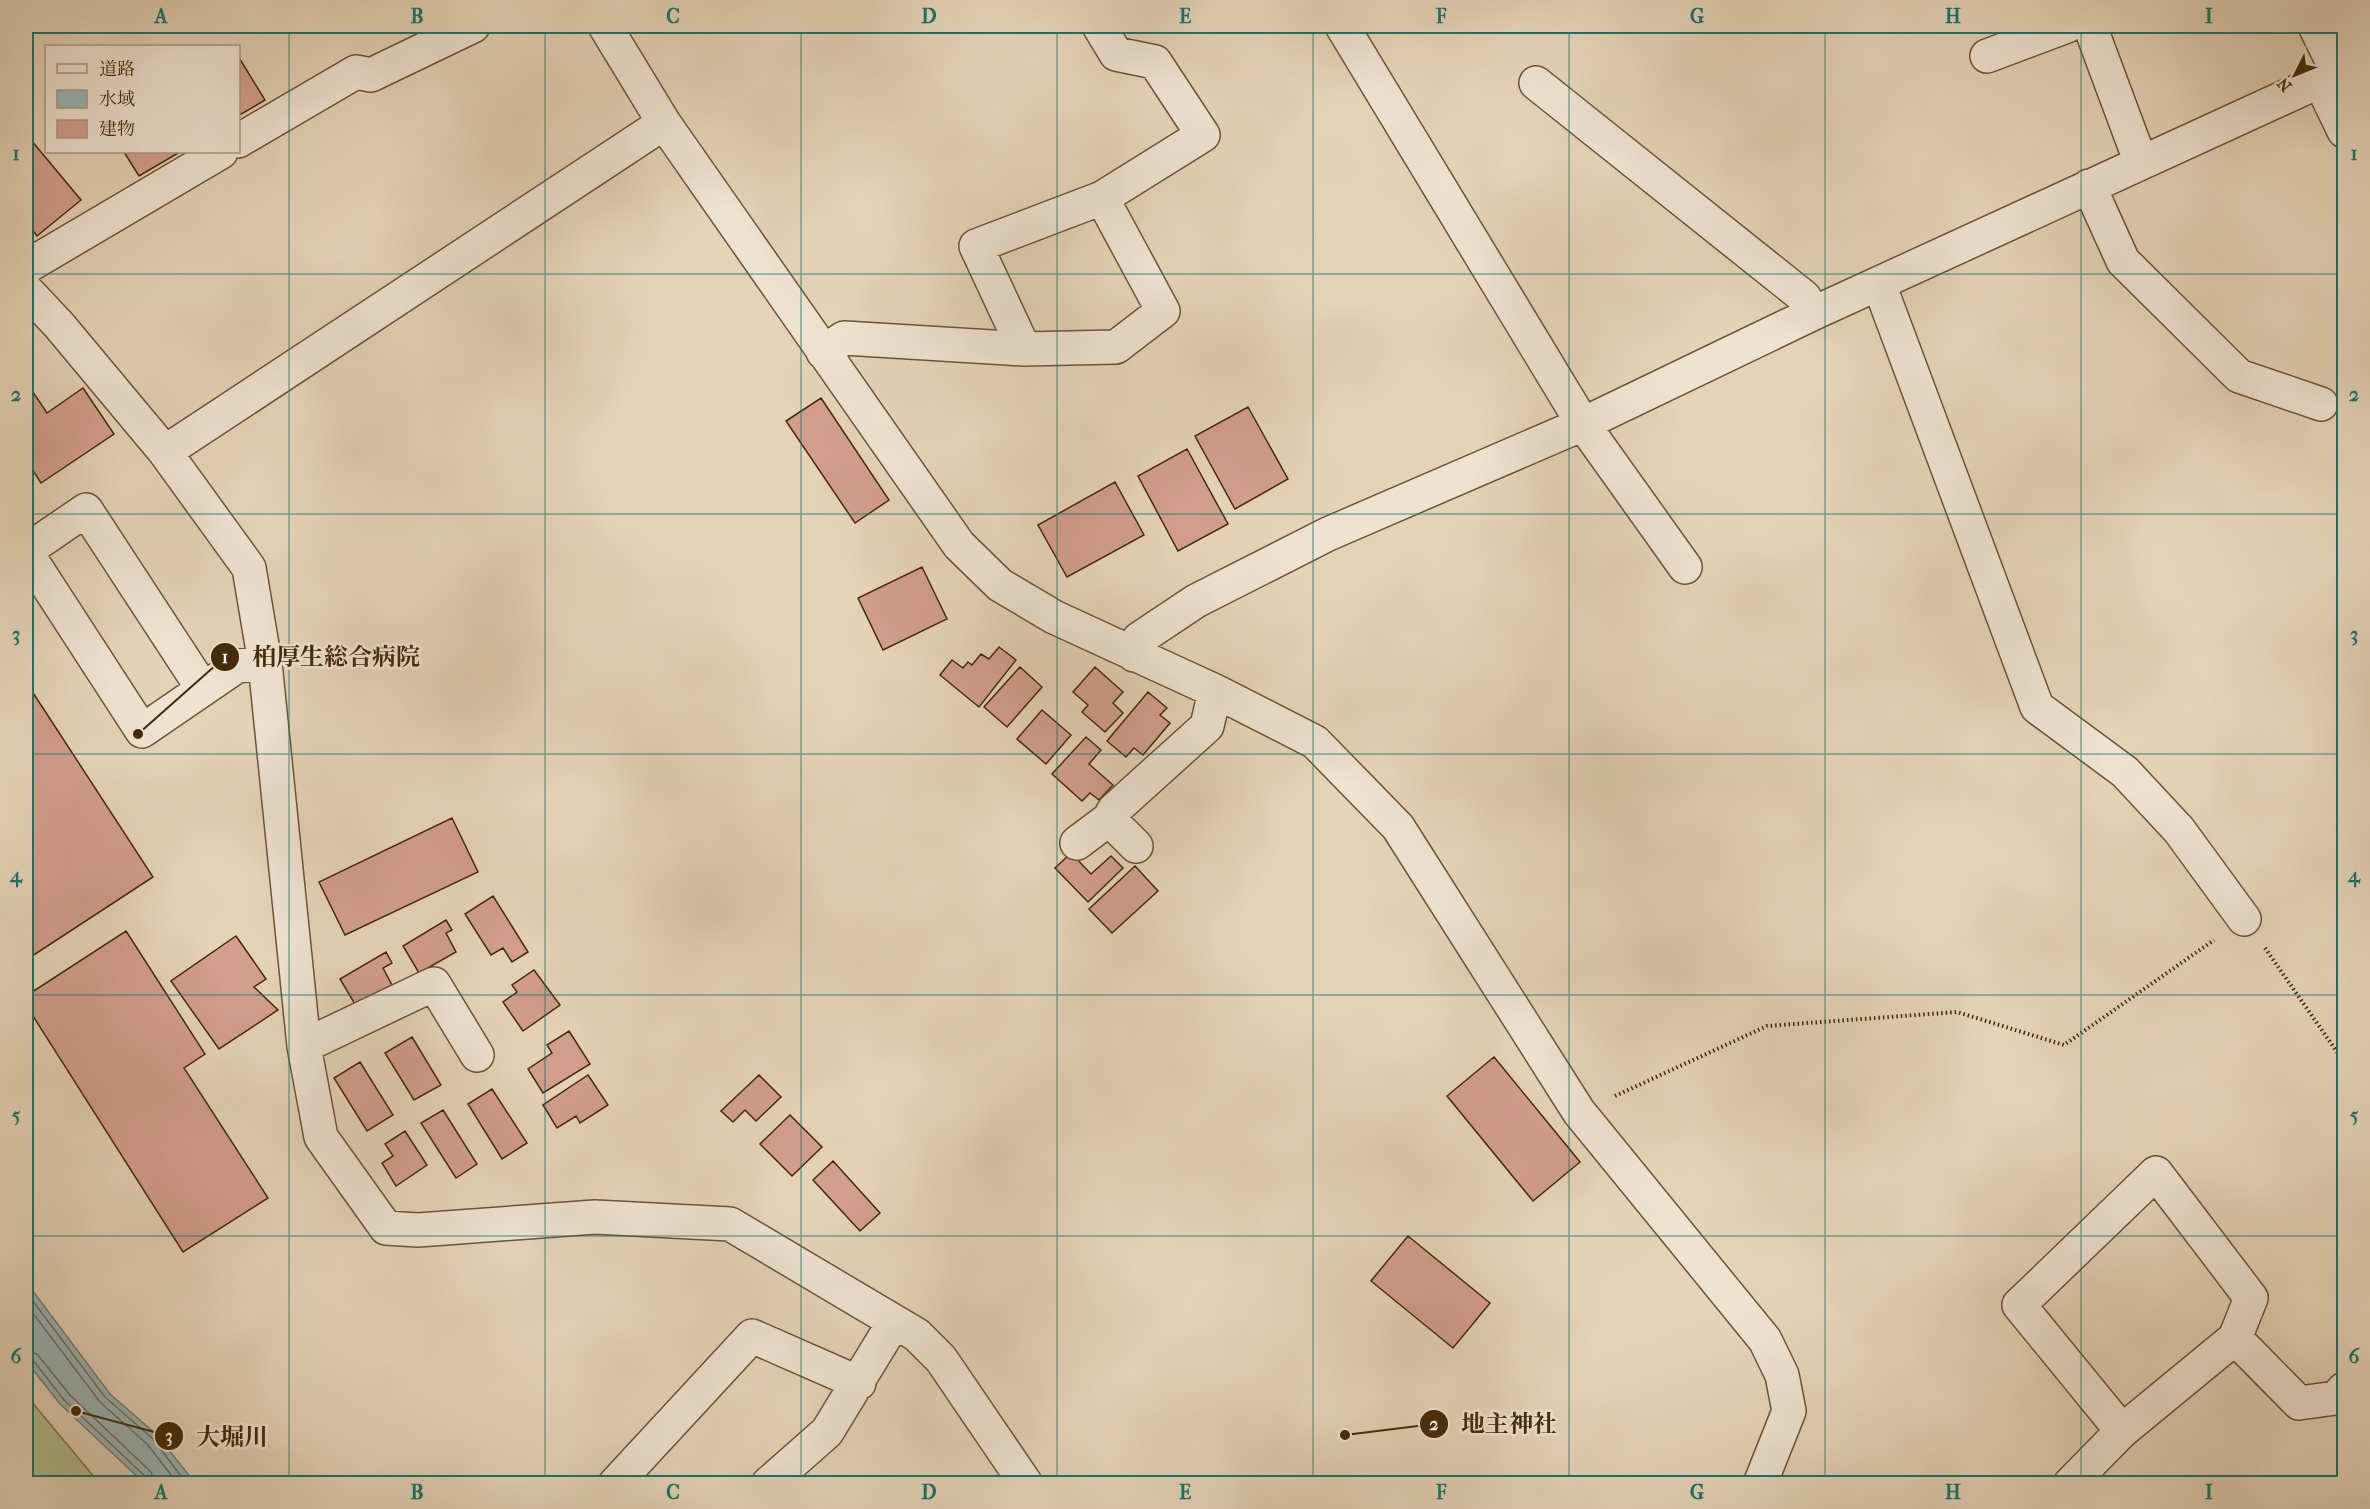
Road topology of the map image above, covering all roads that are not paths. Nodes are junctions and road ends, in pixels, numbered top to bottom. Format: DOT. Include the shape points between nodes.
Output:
graph roads {
  1 [pos="473,26"];
  2 [pos="605,26"];
  3 [pos="1100,26"];
  4 [pos="1342,26"];
  5 [pos="2067,26"];
  6 [pos="2090,26"];
  7 [pos="2315,26"];
  8 [pos="1987,56"];
  9 [pos="2334,75"];
  10 [pos="1536,82"];
  11 [pos="664,123"];
  12 [pos="2344,131"];
  13 [pos="240,140"];
  14 [pos="219,153"];
  15 [pos="2141,163"];
  16 [pos="2089,186"];
  17 [pos="1102,198"];
  18 [pos="26,267"];
  19 [pos="1879,284"];
  20 [pos="31,306"];
  21 [pos="1814,313"];
  22 [pos="1024,349"];
  23 [pos="823,352"];
  24 [pos="2320,404"];
  25 [pos="1583,424"];
  26 [pos="165,452"];
  27 [pos="26,552"];
  28 [pos="1685,567"];
  29 [pos="1134,655"];
  30 [pos="265,663"];
  31 [pos="203,689"];
  32 [pos="1215,691"];
  33 [pos="1109,819"];
  34 [pos="1077,843"];
  35 [pos="1136,846"];
  36 [pos="2244,919"];
  37 [pos="304,1046"];
  38 [pos="477,1055"];
  39 [pos="891,1320"];
  40 [pos="2235,1338"];
  41 [pos="859,1383"];
  42 [pos="2344,1389"];
  43 [pos="2122,1431"];
  44 [pos="615,1484"];
  45 [pos="768,1484"];
  46 [pos="1026,1484"];
  47 [pos="1760,1484"];
  48 [pos="2070,1484"];
  1 -- 13 [label="street" via="371,75 356,72"];
  2 -- 11 [label="street"];
  3 -- 17 [label="street" via="1116,54 1155,62 1203,135"];
  4 -- 25 [label="street"];
  5 -- 8 [label="street"];
  6 -- 15 [label="street"];
  7 -- 9 [label="street"];
  9 -- 12 [label="street"];
  9 -- 15 [label="street"];
  10 -- 21 [label="street" via="1804,297"];
  11 -- 23 [label="street"];
  11 -- 26 [label="street"];
  14 -- 18 [label="street"];
  15 -- 16 [label="street"];
  16 -- 19 [label="street"];
  16 -- 24 [label="street" via="2123,261 2239,376"];
  17 -- 22 [label="street" via="976,246"];
  17 -- 22 [label="street" via="1163,311 1116,347"];
  19 -- 21 [label="street"];
  19 -- 36 [label="street" via="2037,707 2125,772 2179,830"];
  20 -- 26 [label="street"];
  21 -- 25 [label="street"];
  22 -- 23 [label="street" via="844,338"];
  23 -- 29 [label="street" via="959,545 1000,585 1054,617"];
  25 -- 28 [label="street"];
  25 -- 29 [label="street" via="1328,534 1196,601 1138,639"];
  26 -- 30 [label="street" via="249,568"];
  27 -- 31 [label="street" via="142,730"];
  27 -- 31 [label="street" via="86,510"];
  29 -- 32 [label="street"];
  30 -- 31 [label="street" via="237,666"];
  30 -- 37 [label="street"];
  32 -- 33 [label="street" via="1207,726 1114,810"];
  32 -- 47 [label="street" via="1315,742 1398,827 1579,1113 1765,1340 1782,1375 1789,1412"];
  33 -- 34 [label="street"];
  33 -- 35 [label="street"];
  37 -- 38 [label="street" via="434,984"];
  37 -- 39 [label="street" via="321,1137 386,1228 418,1230 596,1217 729,1224"];
  39 -- 41 [label="street"];
  39 -- 46 [label="street" via="917,1335 941,1359"];
  40 -- 42 [label="street" via="2299,1402 2336,1398"];
  40 -- 43 [label="street"];
  40 -- 43 [label="street" via="2251,1298 2156,1173 2019,1305"];
  41 -- 44 [label="street" via="752,1336"];
  41 -- 45 [label="street" via="828,1432"];
  43 -- 48 [label="street"];
}
